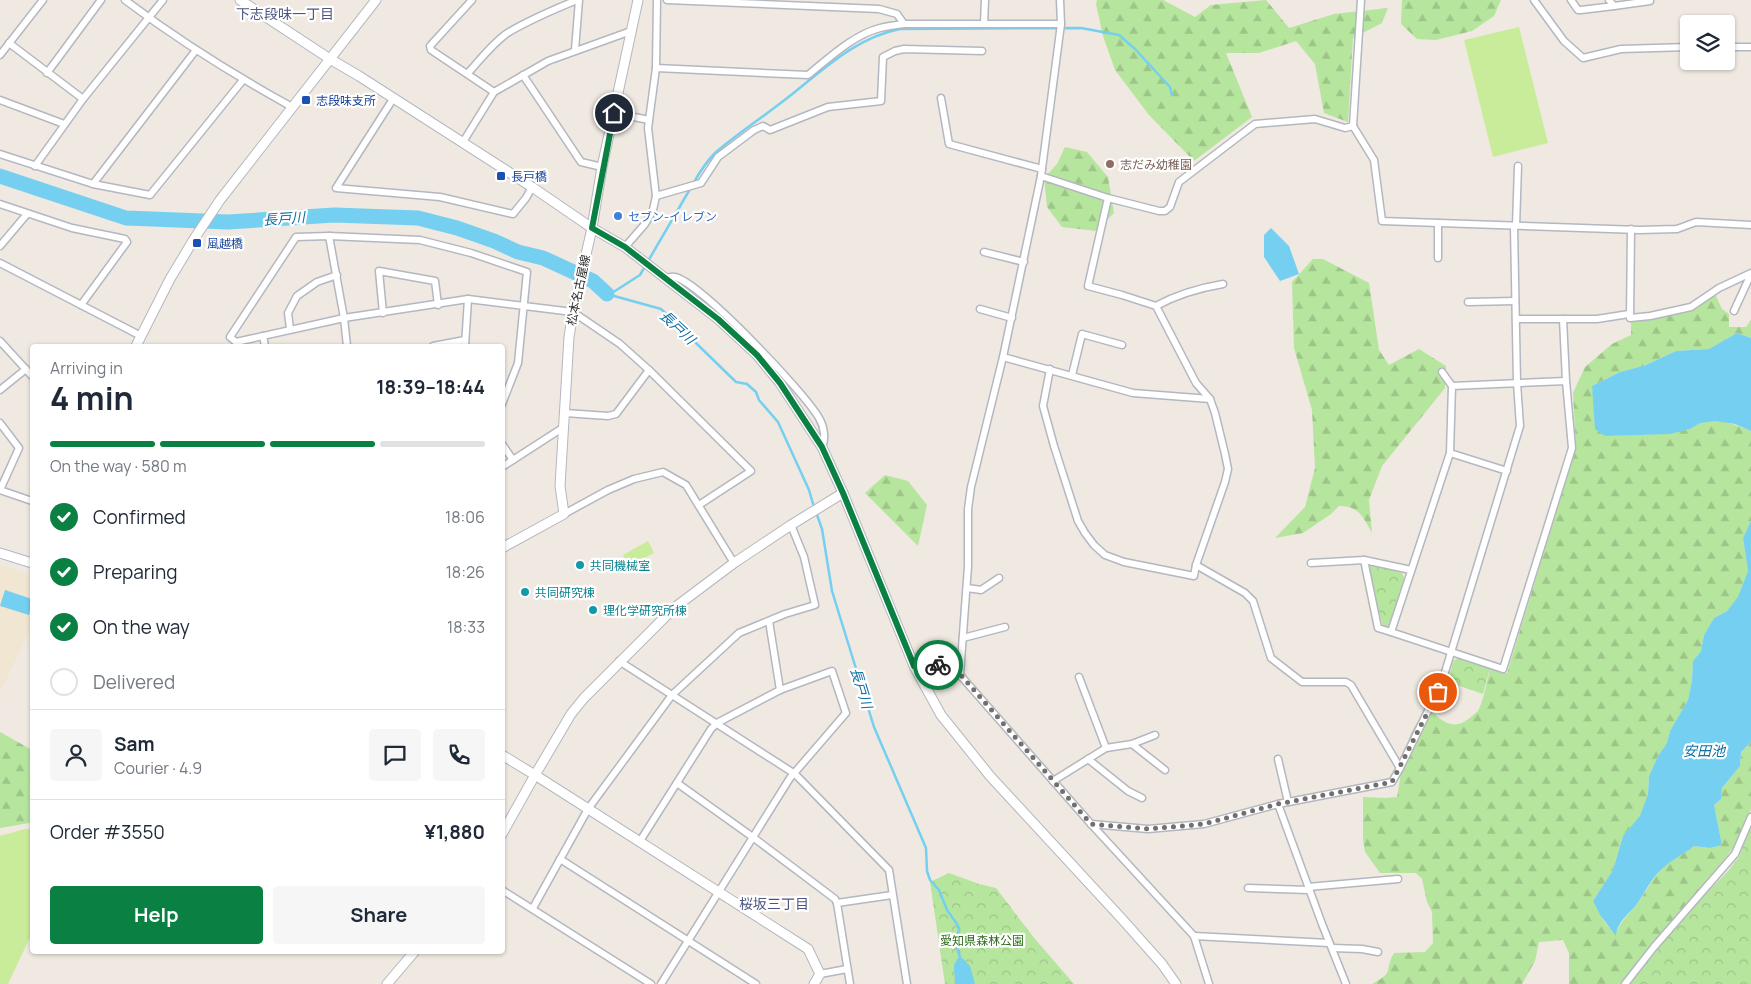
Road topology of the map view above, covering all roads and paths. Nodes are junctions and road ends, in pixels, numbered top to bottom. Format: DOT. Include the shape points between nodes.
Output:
graph roads {
  1 [pos="43,0"];
  2 [pos="101,0"];
  3 [pos="125,0"];
  4 [pos="163,0"];
  5 [pos="240,0"];
  6 [pos="376,0"];
  7 [pos="472,0"];
  8 [pos="578,0"];
  9 [pos="638,0"];
  10 [pos="657,0"];
  11 [pos="667,0"];
  12 [pos="985,0"];
  13 [pos="1060,0"];
  14 [pos="1361,0"];
  15 [pos="1534,0"];
  16 [pos="1571,0"];
  17 [pos="1650,1"];
  18 [pos="1611,3"];
  19 [pos="149,18"];
  20 [pos="984,23"];
  21 [pos="904,24"];
  22 [pos="1060,28"];
  23 [pos="631,31"];
  24 [pos="10,43"];
  25 [pos="1680,47"];
  26 [pos="1735,47"];
  27 [pos="1751,47"];
  28 [pos="196,50"];
  29 [pos="575,50"];
  30 [pos="982,51"];
  31 [pos="0,55"];
  32 [pos="330,60"];
  33 [pos="656,68"];
  34 [pos="47,73"];
  35 [pos="468,73"];
  36 [pos="523,75"];
  37 [pos="243,80"];
  38 [pos="494,92"];
  39 [pos="941,98"];
  40 [pos="393,99"];
  41 [pos="0,100"];
  42 [pos="82,100"];
  43 [pos="292,107"];
  44 [pos="614,113"];
  45 [pos="649,120"];
  46 [pos="64,124"];
  47 [pos="1353,126"];
  48 [pos="463,142"];
  49 [pos="0,154"];
  50 [pos="35,166"];
  51 [pos="1518,166"];
  52 [pos="602,167"];
  53 [pos="1042,173"];
  54 [pos="93,184"];
  55 [pos="532,187"];
  56 [pos="656,196"];
  57 [pos="1108,198"];
  58 [pos="0,204"];
  59 [pos="27,214"];
  60 [pos="1438,223"];
  61 [pos="1751,225"];
  62 [pos="1515,226"];
  63 [pos="592,228"];
  64 [pos="1631,229"];
  65 [pos="329,236"];
  66 [pos="0,246"];
  67 [pos="625,247"];
  68 [pos="984,252"];
  69 [pos="1438,258"];
  70 [pos="1024,262"];
  71 [pos="0,263"];
  72 [pos="1751,274"];
  73 [pos="337,275"];
  74 [pos="664,278"];
  75 [pos="1224,284"];
  76 [pos="468,299"];
  77 [pos="1515,301"];
  78 [pos="1468,302"];
  79 [pos="81,305"];
  80 [pos="438,305"];
  81 [pos="524,306"];
  82 [pos="1156,306"];
  83 [pos="980,309"];
  84 [pos="1734,311"];
  85 [pos="573,312"];
  86 [pos="384,313"];
  87 [pos="1629,314"];
  88 [pos="344,318"];
  89 [pos="1012,318"];
  90 [pos="1563,319"];
  91 [pos="1516,320"];
  92 [pos="290,329"];
  93 [pos="141,336"];
  94 [pos="264,336"];
  95 [pos="0,341"];
  96 [pos="465,343"];
  97 [pos="137,344"];
  98 [pos="264,344"];
  99 [pos="347,344"];
  100 [pos="1122,345"];
  101 [pos="1004,357"];
  102 [pos="26,369"];
  103 [pos="1050,369"];
  104 [pos="649,370"];
  105 [pos="1442,372"];
  106 [pos="30,374"];
  107 [pos="1072,375"];
  108 [pos="1566,381"];
  109 [pos="1517,383"];
  110 [pos="1452,386"];
  111 [pos="0,390"];
  112 [pos="505,396"];
  113 [pos="1210,399"];
  114 [pos="565,413"];
  115 [pos="0,423"];
  116 [pos="564,426"];
  117 [pos="822,447"];
  118 [pos="505,448"];
  119 [pos="1450,453"];
  120 [pos="513,460"];
  121 [pos="505,465"];
  122 [pos="1507,471"];
  123 [pos="0,490"];
  124 [pos="843,493"];
  125 [pos="30,500"];
  126 [pos="699,504"];
  127 [pos="564,514"];
  128 [pos="791,525"];
  129 [pos="505,546"];
  130 [pos="0,553"];
  131 [pos="30,560"];
  132 [pos="1364,560"];
  133 [pos="1312,563"];
  134 [pos="734,564"];
  135 [pos="1196,565"];
  136 [pos="1411,570"];
  137 [pos="999,578"];
  138 [pos="967,588"];
  139 [pos="768,621"];
  140 [pos="1005,627"];
  141 [pos="1391,632"];
  142 [pos="963,638"];
  143 [pos="1452,652"];
  144 [pos="619,661"];
  145 [pos="914,666"];
  146 [pos="960,674"];
  147 [pos="1080,677"];
  148 [pos="780,690"];
  149 [pos="672,695"];
  150 [pos="718,723"];
  151 [pos="1155,735"];
  152 [pos="1132,744"];
  153 [pos="1106,748"];
  154 [pos="505,757"];
  155 [pos="1088,759"];
  156 [pos="1278,759"];
  157 [pos="1400,768"];
  158 [pos="1165,770"];
  159 [pos="795,774"];
  160 [pos="535,776"];
  161 [pos="1053,781"];
  162 [pos="677,783"];
  163 [pos="1142,798"];
  164 [pos="1288,802"];
  165 [pos="1278,804"];
  166 [pos="588,809"];
  167 [pos="1751,817"];
  168 [pos="1091,824"];
  169 [pos="505,829"];
  170 [pos="754,838"];
  171 [pos="640,841"];
  172 [pos="560,859"];
  173 [pos="1398,879"];
  174 [pos="1248,888"];
  175 [pos="1309,889"];
  176 [pos="505,892"];
  177 [pos="718,893"];
  178 [pos="892,895"];
  179 [pos="837,903"];
  180 [pos="533,908"];
  181 [pos="1194,936"];
  182 [pos="688,940"];
  183 [pos="1330,946"];
  184 [pos="1378,952"];
  185 [pos="412,954"];
  186 [pos="847,970"];
  187 [pos="820,974"];
  188 [pos="387,984"];
  189 [pos="651,984"];
  190 [pos="661,984"];
  191 [pos="756,984"];
  192 [pos="814,984"];
  193 [pos="850,984"];
  194 [pos="907,984"];
  195 [pos="1176,984"];
  196 [pos="1209,984"];
  197 [pos="1346,984"];
  198 [pos="1625,984"];
  1 -- 24 [label="street"];
  2 -- 34 [label="street"];
  3 -- 19 [label="street"];
  4 -- 19 [label="street"];
  5 -- 32 [label="street"];
  6 -- 32 [label="street"];
  7 -- 35 [label="street" via="430,46 431,50"];
  8 -- 29 [label="street"];
  8 -- 35 [label="street" via="507,34"];
  9 -- 23 [label="street, 松本名古屋線"];
  10 -- 33 [label="street"];
  11 -- 21 [label="street" via="879,8 897,14"];
  12 -- 20 [label="street"];
  13 -- 22 [label="street"];
  14 -- 47 [label="street"];
  15 -- 25 [label="street" via="1564,41 1583,58 1620,49"];
  16 -- 18 [label="street" via="1578,10"];
  17 -- 18 [label="street"];
  19 -- 28 [label="street"];
  19 -- 42 [label="street"];
  20 -- 21 [label="street"];
  20 -- 22 [label="street"];
  21 -- 33 [label="street" via="879,28 861,36 808,75"];
  22 -- 53 [label="street"];
  23 -- 29 [label="street"];
  23 -- 44 [label="street, 松本名古屋線"];
  24 -- 31 [label="street"];
  24 -- 34 [label="street"];
  26 -- 27 [label="street"];
  28 -- 37 [label="street"];
  28 -- 54 [label="street"];
  29 -- 36 [label="street"];
  30 -- 56 [label="street" via="895,51 884,58 881,101 828,107 770,130 763,126 718,157 701,183"];
  32 -- 40 [label="street"];
  32 -- 43 [label="street"];
  33 -- 45 [label="street"];
  34 -- 42 [label="street"];
  35 -- 38 [label="street"];
  36 -- 38 [label="street"];
  36 -- 52 [label="street" via="581,162"];
  37 -- 43 [label="street"];
  37 -- 54 [label="street" via="150,195"];
  38 -- 48 [label="street"];
  39 -- 53 [label="street" via="948,144"];
  40 -- 48 [label="street"];
  40 -- 55 [label="street" via="336,188 440,197 513,214"];
  41 -- 46 [label="street"];
  42 -- 46 [label="street"];
  43 -- 93 [label="street" via="195,236"];
  44 -- 45 [label="street"];
  44 -- 52 [label="street, 松本名古屋線"];
  45 -- 56 [label="street"];
  46 -- 50 [label="street"];
  47 -- 57 [label="street" via="1345,128 1315,119 1255,124 1179,182 1170,208 1159,211"];
  47 -- 60 [label="street" via="1374,160 1382,221"];
  48 -- 55 [label="street"];
  49 -- 50 [label="street"];
  50 -- 54 [label="street"];
  51 -- 62 [label="street"];
  52 -- 63 [label="street, 松本名古屋線"];
  53 -- 57 [label="street"];
  53 -- 70 [label="street"];
  55 -- 63 [label="street"];
  56 -- 67 [label="street" via="645,224"];
  57 -- 82 [label="street" via="1088,286"];
  58 -- 59 [label="street"];
  59 -- 66 [label="street"];
  59 -- 79 [label="street" via="127,242"];
  60 -- 62 [label="street"];
  60 -- 69 [label="street"];
  61 -- 64 [label="street" via="1696,222 1677,229"];
  62 -- 64 [label="street"];
  62 -- 77 [label="street"];
  63 -- 67 [label="street"];
  63 -- 85 [label="street, 松本名古屋線"];
  64 -- 87 [label="street"];
  65 -- 73 [label="street"];
  65 -- 81 [label="street" via="420,240 527,272"];
  65 -- 94 [label="street" via="296,237 230,337 236,342"];
  67 -- 74 [label="street"];
  68 -- 70 [label="street"];
  70 -- 89 [label="street"];
  71 -- 79 [label="street"];
  72 -- 84 [label="street"];
  72 -- 87 [label="street" via="1719,288 1691,307 1650,316 1630,318"];
  73 -- 88 [label="street"];
  73 -- 92 [label="street" via="317,282 297,296 288,313"];
  74 -- 117 [label="street" via="718,319 757,355 780,383"];
  74 -- 117 [label="street" via="675,277 698,290 764,354 820,419 825,441"];
  75 -- 82 [label="street" via="1195,289"];
  76 -- 80 [label="street"];
  76 -- 81 [label="street"];
  76 -- 96 [label="street"];
  77 -- 78 [label="street"];
  77 -- 91 [label="street"];
  79 -- 93 [label="street"];
  80 -- 86 [label="street"];
  80 -- 86 [label="street" via="435,281 379,271"];
  81 -- 85 [label="street"];
  81 -- 112 [label="street" via="518,364"];
  82 -- 113 [label="street" via="1196,383"];
  83 -- 89 [label="street"];
  85 -- 104 [label="street" via="620,344"];
  85 -- 114 [label="street, 松本名古屋線"];
  86 -- 88 [label="street"];
  87 -- 90 [label="street" via="1597,319"];
  88 -- 92 [label="street"];
  88 -- 99 [label="street"];
  89 -- 101 [label="street"];
  90 -- 91 [label="street"];
  90 -- 108 [label="street"];
  91 -- 109 [label="street"];
  92 -- 94 [label="street"];
  93 -- 97 [label="street"];
  94 -- 98 [label="street"];
  95 -- 102 [label="street"];
  100 -- 107 [label="street" via="1082,334"];
  101 -- 103 [label="street"];
  101 -- 138 [label="street" via="971,487"];
  102 -- 106 [label="street"];
  102 -- 111 [label="street"];
  103 -- 107 [label="street"];
  103 -- 135 [label="street" via="1043,406 1084,533 1105,554 1124,562 1194,576"];
  104 -- 114 [label="street" via="616,414"];
  104 -- 126 [label="street" via="751,471"];
  105 -- 110 [label="street"];
  107 -- 113 [label="street" via="1133,393"];
  108 -- 109 [label="street"];
  108 -- 143 [label="street" via="1572,448 1504,669"];
  109 -- 110 [label="street"];
  109 -- 122 [label="street" via="1520,426"];
  110 -- 119 [label="street"];
  113 -- 135 [label="street" via="1228,469"];
  114 -- 116 [label="street, 松本名古屋線"];
  115 -- 123 [label="street" via="20,448"];
  116 -- 120 [label="street"];
  116 -- 127 [label="street, 松本名古屋線" via="560,486"];
  117 -- 124 [label="street"];
  118 -- 120 [label="street"];
  119 -- 122 [label="street"];
  119 -- 136 [label="street"];
  120 -- 121 [label="street"];
  122 -- 143 [label="street"];
  123 -- 125 [label="street"];
  124 -- 128 [label="street"];
  124 -- 145 [label="street"];
  126 -- 127 [label="street" via="686,485 663,472 608,490"];
  126 -- 134 [label="street"];
  127 -- 129 [label="street"];
  128 -- 134 [label="street"];
  128 -- 139 [label="street" via="804,557 815,606"];
  130 -- 131 [label="street"];
  132 -- 133 [label="street"];
  132 -- 136 [label="street"];
  132 -- 141 [label="street" via="1378,628"];
  134 -- 144 [label="street" via="674,608"];
  135 -- 157 [label="street" via="1253,601 1271,658 1302,682 1346,682 1351,685"];
  136 -- 141 [label="street"];
  137 -- 138 [label="street" via="981,590"];
  138 -- 142 [label="street"];
  139 -- 148 [label="street"];
  139 -- 149 [label="street" via="739,633"];
  140 -- 142 [label="street"];
  141 -- 143 [label="street"];
  142 -- 146 [label="street"];
  143 -- 157 [label="street" via="1442,682"];
  144 -- 149 [label="street"];
  144 -- 160 [label="street" via="571,714"];
  145 -- 146 [label="street" via="932,664 948,667"];
  145 -- 195 [label="street" via="941,715 990,776 1129,927"];
  146 -- 161 [label="street"];
  147 -- 153 [label="street"];
  148 -- 150 [label="street"];
  148 -- 159 [label="street" via="832,670 846,710"];
  149 -- 150 [label="street"];
  149 -- 166 [label="street"];
  150 -- 159 [label="street"];
  150 -- 162 [label="street"];
  151 -- 152 [label="street"];
  152 -- 153 [label="street"];
  152 -- 158 [label="street"];
  153 -- 155 [label="street"];
  154 -- 160 [label="street"];
  155 -- 161 [label="street"];
  155 -- 163 [label="street" via="1128,791"];
  156 -- 164 [label="street"];
  157 -- 164 [label="street" via="1392,782"];
  159 -- 170 [label="street"];
  159 -- 178 [label="street" via="889,870"];
  160 -- 166 [label="street"];
  160 -- 169 [label="street"];
  161 -- 168 [label="street"];
  162 -- 170 [label="street"];
  162 -- 171 [label="street"];
  164 -- 165 [label="street"];
  165 -- 168 [label="street" via="1204,824 1148,829"];
  165 -- 175 [label="street"];
  166 -- 171 [label="street"];
  166 -- 172 [label="street"];
  167 -- 198 [label="street" via="1735,854"];
  168 -- 181 [label="street"];
  170 -- 177 [label="street"];
  170 -- 179 [label="street"];
  171 -- 177 [label="street"];
  172 -- 180 [label="street"];
  172 -- 182 [label="street"];
  173 -- 175 [label="street"];
  174 -- 175 [label="street"];
  175 -- 183 [label="street"];
  176 -- 180 [label="street"];
  177 -- 182 [label="street"];
  177 -- 187 [label="street" via="808,949"];
  178 -- 179 [label="street"];
  178 -- 194 [label="street"];
  179 -- 186 [label="street"];
  180 -- 189 [label="street"];
  181 -- 183 [label="street"];
  181 -- 196 [label="street"];
  182 -- 190 [label="street"];
  182 -- 191 [label="street"];
  183 -- 184 [label="street"];
  183 -- 197 [label="street"];
  185 -- 188 [label="street"];
  186 -- 187 [label="street"];
  186 -- 193 [label="street"];
  187 -- 192 [label="street"];
}
